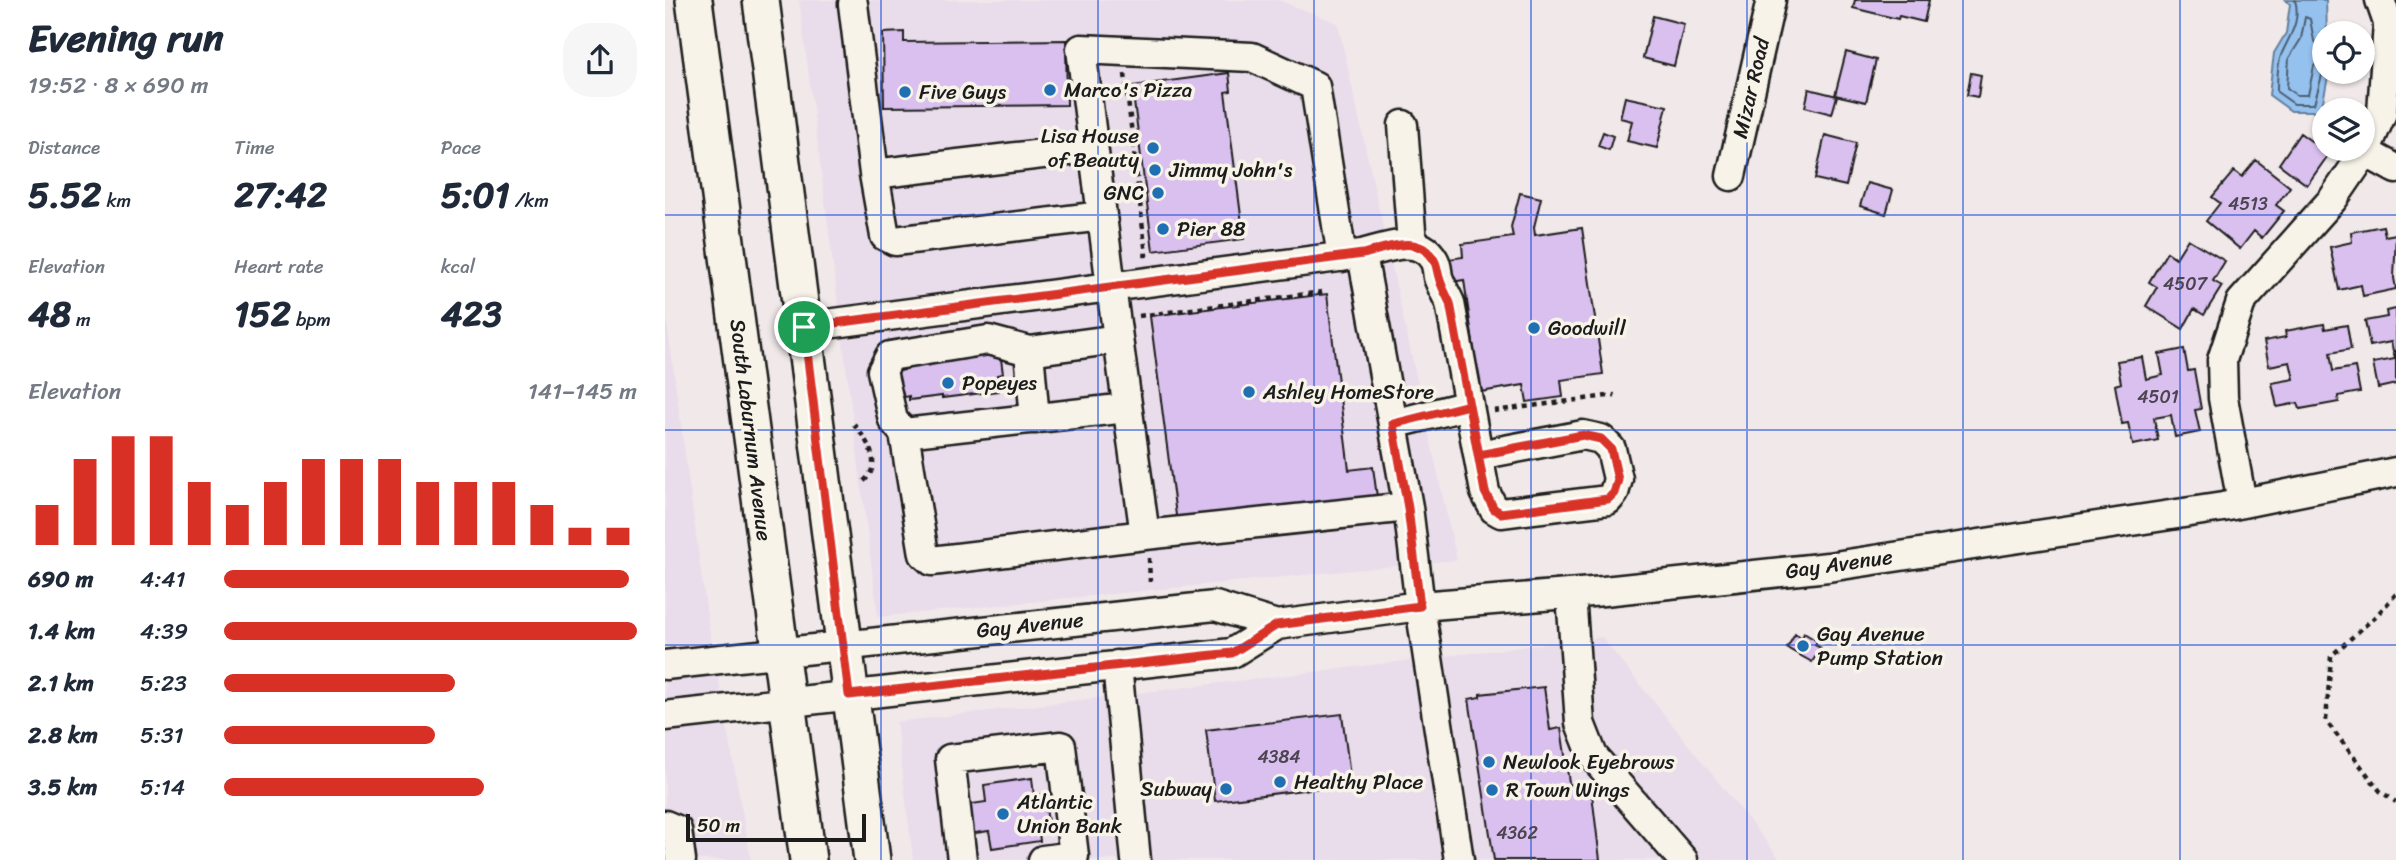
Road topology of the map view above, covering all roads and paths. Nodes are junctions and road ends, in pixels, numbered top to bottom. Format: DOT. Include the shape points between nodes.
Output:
graph roads {
  1 [pos="694,0"];
  2 [pos="761,0"];
  3 [pos="1771,0"];
  4 [pos="2380,0"];
  5 [pos="853,4"];
  6 [pos="1125,72"];
  7 [pos="1403,125"];
  8 [pos="2375,129"];
  9 [pos="1093,148"];
  10 [pos="2375,157"];
  11 [pos="2359,161"];
  12 [pos="2396,169"];
  13 [pos="874,174"];
  14 [pos="1731,176"];
  15 [pos="1102,216"];
  16 [pos="1419,247"];
  17 [pos="1136,256"];
  18 [pos="1352,256"];
  19 [pos="1111,287"];
  20 [pos="1322,292"];
  21 [pos="1136,316"];
  22 [pos="804,327"];
  23 [pos="1118,339"];
  24 [pos="1029,351"];
  25 [pos="1615,395"];
  26 [pos="1127,408"];
  27 [pos="1476,409"];
  28 [pos="1035,419"];
  29 [pos="854,424"];
  30 [pos="1393,424"];
  31 [pos="904,433"];
  32 [pos="1479,455"];
  33 [pos="2396,472"];
  34 [pos="860,484"];
  35 [pos="2242,503"];
  36 [pos="1408,508"];
  37 [pos="1147,544"];
  38 [pos="1150,582"];
  39 [pos="1571,594"];
  40 [pos="2396,594"];
  41 [pos="1420,606"];
  42 [pos="1277,625"];
  43 [pos="843,645"];
  44 [pos="779,652"];
  45 [pos="665,665"];
  46 [pos="1117,665"];
  47 [pos="849,695"];
  48 [pos="787,702"];
  49 [pos="665,716"];
  50 [pos="2396,802"];
  51 [pos="665,825"];
  52 [pos="681,860"];
  53 [pos="808,860"];
  54 [pos="872,860"];
  55 [pos="962,860"];
  56 [pos="1043,860"];
  57 [pos="1136,860"];
  58 [pos="1459,860"];
  59 [pos="1683,860"];
  1 -- 44 [label="main road, South Laburnum Avenue"];
  2 -- 22 [label="main road"];
  3 -- 14 [label="street, Mizar Road"];
  4 -- 8 [label="street" via="2388,23 2382,113"];
  5 -- 13 [label="street"];
  6 -- 17 [label="path" via="1146,255"];
  7 -- 16 [label="street"];
  9 -- 13 [label="street"];
  9 -- 15 [label="street"];
  9 -- 18 [label="street" via="1081,49 1252,57 1315,86"];
  10 -- 12 [label="street"];
  11 -- 35 [label="street" via="2333,198 2241,302 2222,360 2223,398"];
  13 -- 15 [label="street" via="885,236 895,241"];
  15 -- 19 [label="street"];
  16 -- 18 [label="street" via="1401,245"];
  16 -- 27 [label="street" via="1435,262 1450,303"];
  18 -- 19 [label="street"];
  18 -- 30 [label="street"];
  19 -- 22 [label="street"];
  19 -- 23 [label="street"];
  20 -- 21 [label="path"];
  22 -- 43 [label="main road"];
  23 -- 24 [label="street"];
  23 -- 26 [label="street"];
  24 -- 28 [label="street"];
  24 -- 31 [label="street" via="988,341 890,356 882,371 893,419"];
  25 -- 27 [label="path"];
  26 -- 28 [label="street"];
  26 -- 37 [label="street"];
  27 -- 30 [label="street"];
  27 -- 32 [label="street"];
  28 -- 31 [label="street"];
  29 -- 34 [label="path" via="870,445 873,468"];
  30 -- 36 [label="street"];
  31 -- 37 [label="street" via="924,554 932,561"];
  32 -- 32 [label="street" via="1485,492 1501,513 1608,499 1618,480 1611,449 1601,439 1583,435"];
  33 -- 35 [label="street, Gay Avenue"];
  35 -- 39 [label="street, Gay Avenue" via="1828,567"];
  36 -- 37 [label="street"];
  36 -- 41 [label="street"];
  37 -- 38 [label="path"];
  39 -- 41 [label="street, Gay Avenue"];
  39 -- 59 [label="street" via="1580,723 1593,756"];
  40 -- 50 [label="path" via="2331,656 2326,721 2379,790"];
  41 -- 42 [label="street, Gay Avenue"];
  41 -- 58 [label="street"];
  42 -- 43 [label="street, Gay Avenue" via="1216,606"];
  42 -- 46 [label="street, Gay Avenue" via="1232,653"];
  43 -- 44 [label="street, Gay Avenue"];
  43 -- 47 [label="main road"];
  44 -- 45 [label="street, Gay Avenue"];
  44 -- 48 [label="main road, South Laburnum Avenue"];
  46 -- 47 [label="street, Gay Avenue"];
  46 -- 57 [label="street"];
  47 -- 48 [label="street, Gay Avenue"];
  47 -- 54 [label="main road"];
  48 -- 49 [label="street, Gay Avenue"];
  48 -- 53 [label="main road, South Laburnum Avenue"];
  51 -- 52 [label="street" via="677,830"];
  55 -- 56 [label="street" via="950,759 1061,746 1074,856"];
}
